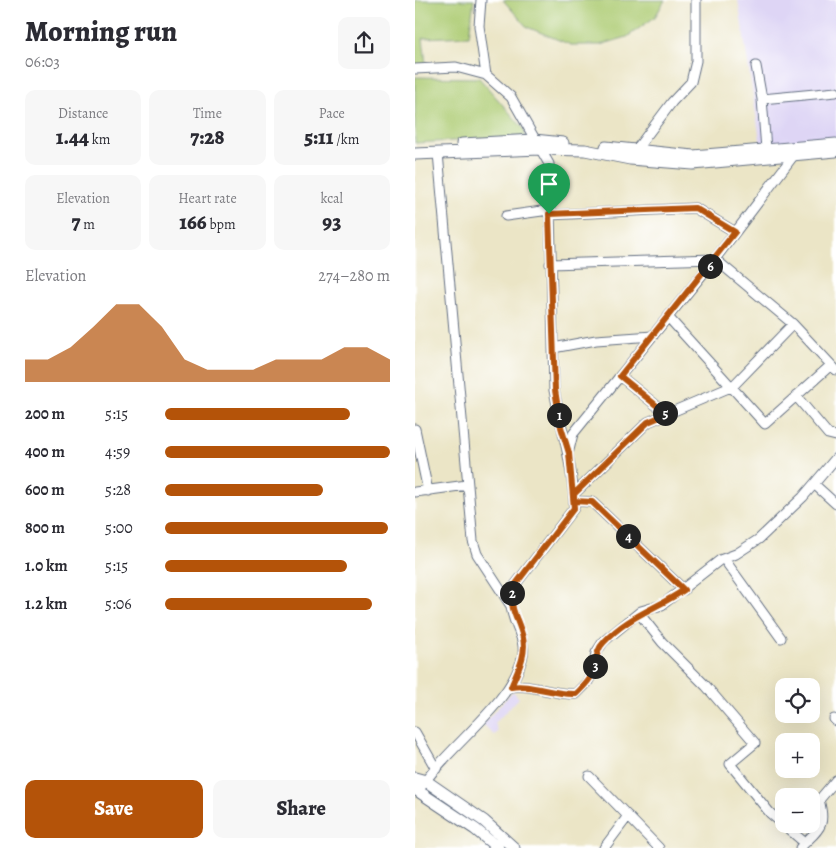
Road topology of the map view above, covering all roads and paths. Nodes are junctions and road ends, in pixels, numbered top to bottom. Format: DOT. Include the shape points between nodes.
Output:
graph roads {
  1 [pos="481,0"];
  2 [pos="696,0"];
  3 [pos="755,66"];
  4 [pos="415,69"];
  5 [pos="487,75"];
  6 [pos="836,92"];
  7 [pos="761,99"];
  8 [pos="537,144"];
  9 [pos="836,144"];
  10 [pos="415,147"];
  11 [pos="766,149"];
  12 [pos="636,150"];
  13 [pos="795,151"];
  14 [pos="836,152"];
  15 [pos="438,153"];
  16 [pos="415,154"];
  17 [pos="549,212"];
  18 [pos="506,216"];
  19 [pos="735,232"];
  20 [pos="715,259"];
  21 [pos="551,264"];
  22 [pos="668,317"];
  23 [pos="793,324"];
  24 [pos="653,336"];
  25 [pos="553,348"];
  26 [pos="834,367"];
  27 [pos="620,376"];
  28 [pos="733,386"];
  29 [pos="796,396"];
  30 [pos="667,414"];
  31 [pos="415,429"];
  32 [pos="836,436"];
  33 [pos="569,453"];
  34 [pos="836,458"];
  35 [pos="814,484"];
  36 [pos="467,485"];
  37 [pos="428,490"];
  38 [pos="415,492"];
  39 [pos="574,498"];
  40 [pos="836,504"];
  41 [pos="724,559"];
  42 [pos="684,590"];
  43 [pos="511,606"];
  44 [pos="639,613"];
  45 [pos="781,638"];
  46 [pos="511,687"];
  47 [pos="415,732"];
  48 [pos="436,769"];
  49 [pos="589,776"];
  50 [pos="836,780"];
  51 [pos="419,784"];
  52 [pos="628,816"];
  53 [pos="803,845"];
  54 [pos="498,848"];
  55 [pos="514,848"];
  56 [pos="604,848"];
  57 [pos="659,848"];
  1 -- 5 [label="street" via="479,26"];
  2 -- 12 [label="street" via="696,61 691,82"];
  3 -- 7 [label="street"];
  4 -- 5 [label="street" via="456,67"];
  5 -- 8 [label="street" via="511,97"];
  6 -- 7 [label="street"];
  7 -- 11 [label="street"];
  8 -- 10 [label="main road"];
  8 -- 12 [label="main road"];
  8 -- 13 [label="main road" via="678,164"];
  8 -- 15 [label="main road"];
  8 -- 17 [label="street" via="549,164"];
  9 -- 13 [label="main road"];
  11 -- 12 [label="main road" via="693,156"];
  11 -- 13 [label="main road"];
  13 -- 14 [label="main road"];
  13 -- 19 [label="street"];
  15 -- 16 [label="main road"];
  15 -- 36 [label="street"];
  17 -- 18 [label="street"];
  17 -- 19 [label="street" via="695,208"];
  17 -- 21 [label="street"];
  19 -- 20 [label="street"];
  20 -- 21 [label="street"];
  20 -- 22 [label="street"];
  20 -- 23 [label="street"];
  21 -- 25 [label="street"];
  22 -- 24 [label="street"];
  22 -- 28 [label="street"];
  23 -- 26 [label="street"];
  23 -- 28 [label="street"];
  24 -- 25 [label="street" via="596,340"];
  24 -- 27 [label="street"];
  25 -- 33 [label="street" via="555,390"];
  26 -- 29 [label="street"];
  27 -- 30 [label="street"];
  27 -- 33 [label="street" via="573,434"];
  28 -- 29 [label="street" via="765,424"];
  28 -- 30 [label="street"];
  29 -- 32 [label="street" via="828,434"];
  30 -- 39 [label="street" via="648,422"];
  31 -- 37 [label="street"];
  33 -- 39 [label="street"];
  34 -- 35 [label="street"];
  35 -- 40 [label="street"];
  35 -- 41 [label="street" via="759,539"];
  36 -- 37 [label="street"];
  36 -- 43 [label="street" via="477,554"];
  37 -- 38 [label="street"];
  39 -- 42 [label="street" via="592,502"];
  39 -- 43 [label="street" via="574,508 512,589"];
  41 -- 42 [label="street"];
  41 -- 45 [label="street"];
  42 -- 44 [label="street" via="662,605"];
  43 -- 46 [label="street" via="523,639 523,658"];
  44 -- 46 [label="street" via="603,642 595,658 593,674 576,694 561,695 520,685"];
  44 -- 53 [label="street" via="755,743 730,764 770,813"];
  46 -- 48 [label="street"];
  47 -- 48 [label="street"];
  48 -- 51 [label="street"];
  49 -- 52 [label="street"];
  50 -- 53 [label="street" via="819,800 823,816 821,825"];
  51 -- 54 [label="main road"];
  51 -- 55 [label="main road" via="484,821"];
  52 -- 56 [label="street"];
  52 -- 57 [label="street"];
}
